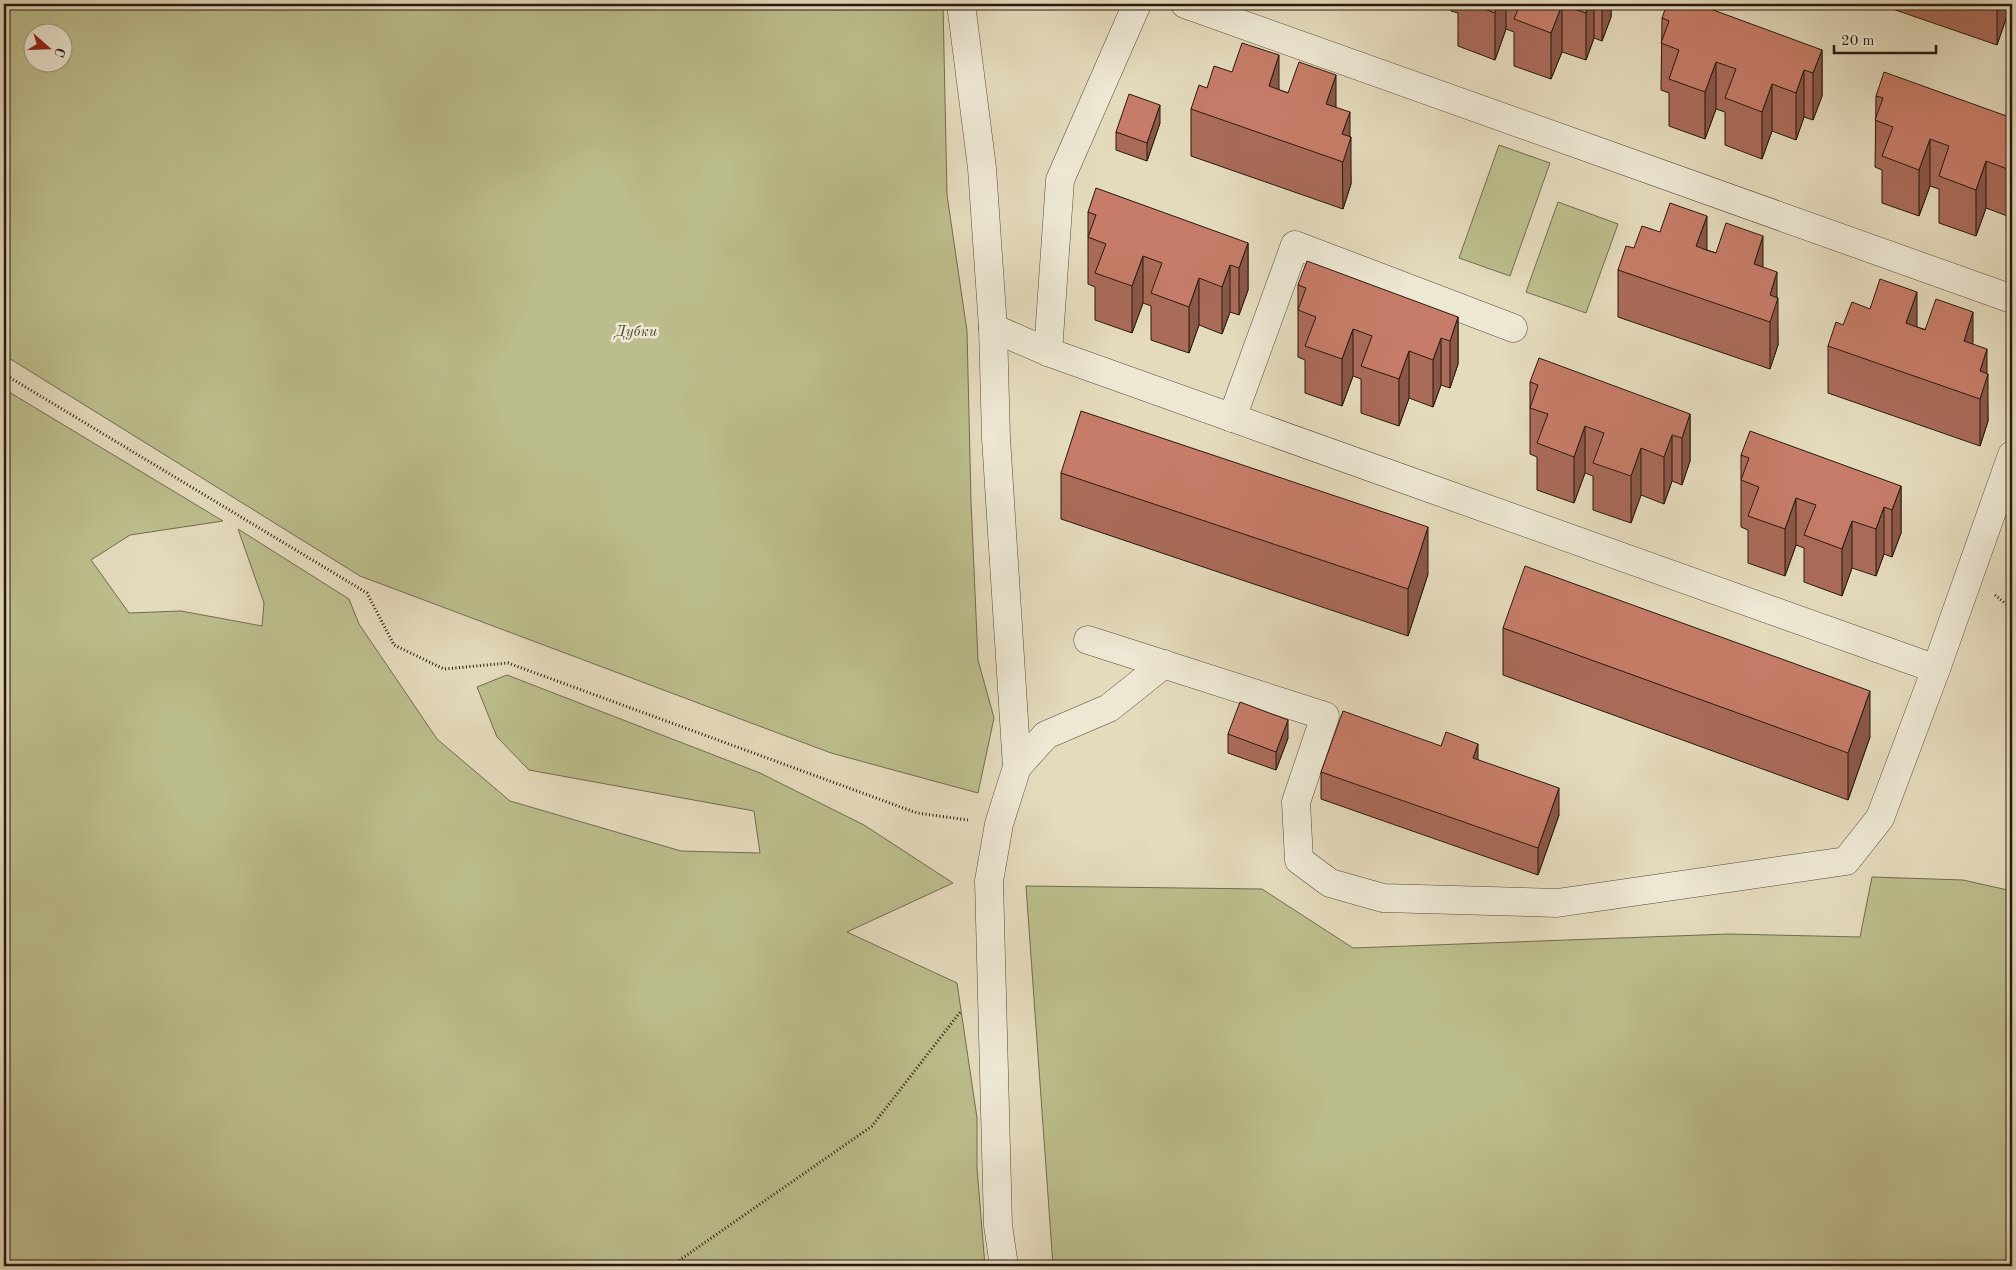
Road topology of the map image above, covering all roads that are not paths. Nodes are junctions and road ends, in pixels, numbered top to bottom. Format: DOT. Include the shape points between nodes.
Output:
graph roads {
  1 [pos="961,4"];
  2 [pos="1137,4"];
  3 [pos="1185,4"];
  4 [pos="2012,299"];
  5 [pos="994,328"];
  6 [pos="1513,328"];
  7 [pos="1048,352"];
  8 [pos="1232,418"];
  9 [pos="2012,455"];
  10 [pos="1088,640"];
  11 [pos="1164,664"];
  12 [pos="1936,669"];
  13 [pos="1017,767"];
  14 [pos="1004,1266"];
  1 -- 5 [label="lane" via="982,168"];
  2 -- 7 [label="lane" via="1060,180"];
  3 -- 4 [label="lane"];
  5 -- 7 [label="lane"];
  5 -- 13 [label="lane" via="996,438"];
  6 -- 8 [label="lane" via="1295,244"];
  7 -- 8 [label="lane"];
  8 -- 12 [label="lane"];
  9 -- 12 [label="lane"];
  10 -- 11 [label="lane"];
  11 -- 12 [label="lane" via="1325,716 1296,802 1299,860 1330,883 1383,898 1557,902 1846,862 1880,818"];
  11 -- 13 [label="lane" via="1109,708 1046,735"];
  13 -- 14 [label="lane" via="999,824 989,881 998,1225"];
}
